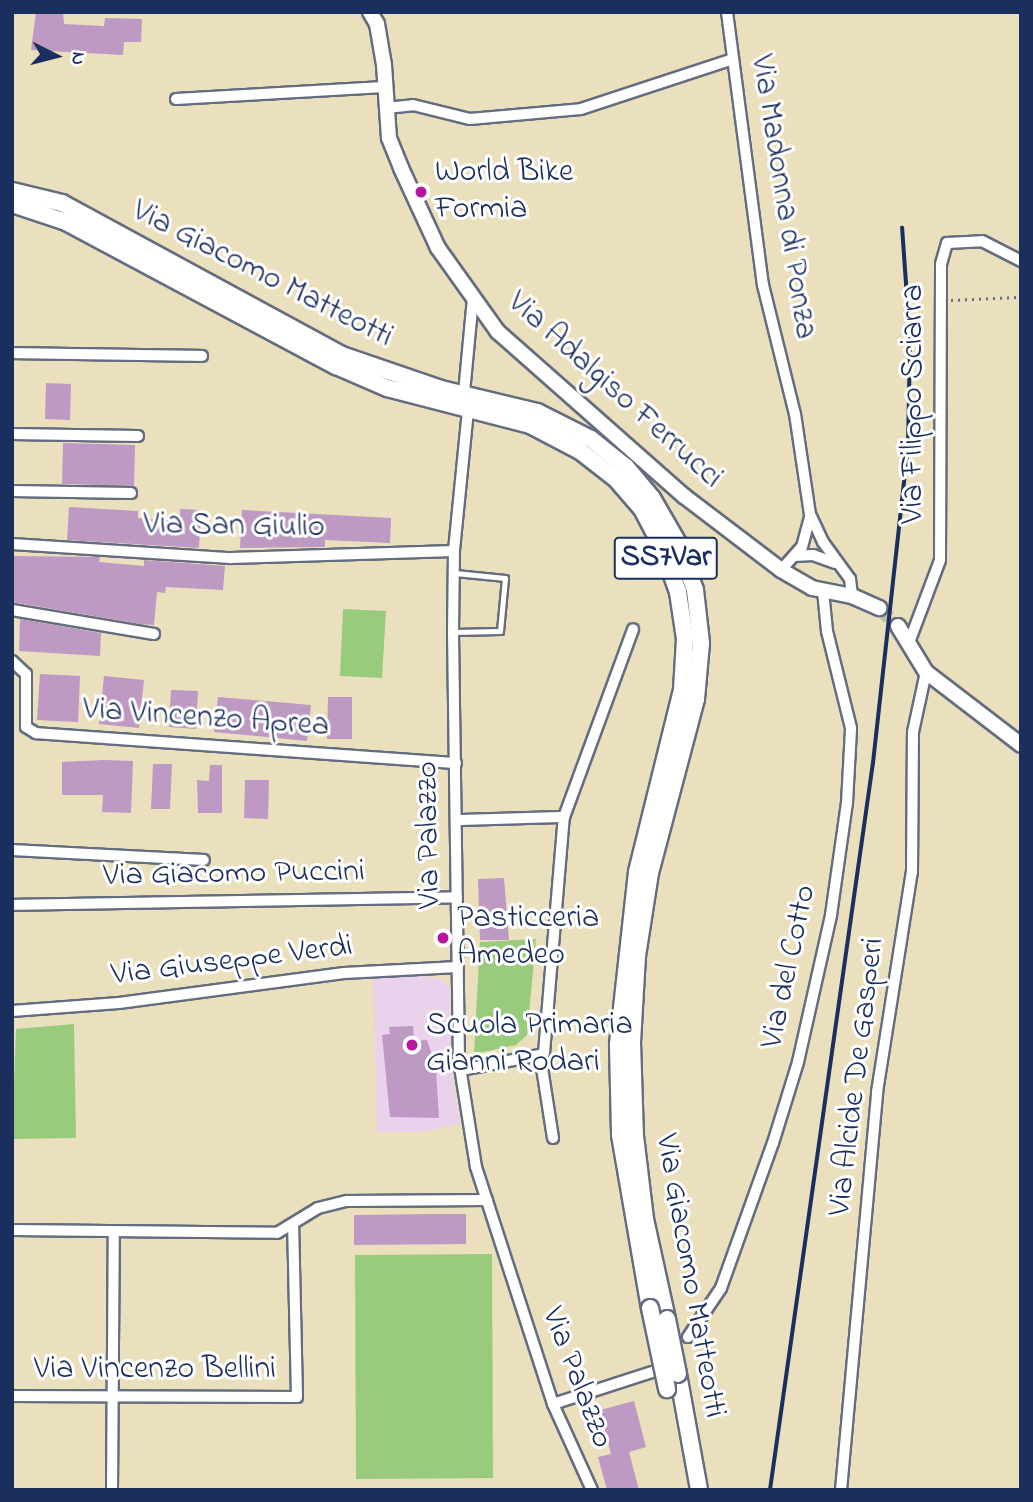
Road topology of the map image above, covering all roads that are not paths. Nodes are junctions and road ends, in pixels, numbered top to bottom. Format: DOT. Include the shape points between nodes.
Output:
graph roads {
  1 [pos="370,12"];
  2 [pos="727,12"];
  3 [pos="733,59"];
  4 [pos="384,87"];
  5 [pos="176,99"];
  6 [pos="386,108"];
  7 [pos="12,191"];
  8 [pos="12,204"];
  9 [pos="1021,261"];
  10 [pos="473,297"];
  11 [pos="12,353"];
  12 [pos="202,356"];
  13 [pos="464,393"];
  14 [pos="468,410"];
  15 [pos="12,434"];
  16 [pos="138,436"];
  17 [pos="12,491"];
  18 [pos="131,492"];
  19 [pos="810,514"];
  20 [pos="12,544"];
  21 [pos="454,551"];
  22 [pos="794,556"];
  23 [pos="838,565"];
  24 [pos="781,570"];
  25 [pos="454,573"];
  26 [pos="823,591"];
  27 [pos="852,596"];
  28 [pos="879,608"];
  29 [pos="12,610"];
  30 [pos="898,626"];
  31 [pos="633,629"];
  32 [pos="453,632"];
  33 [pos="154,634"];
  34 [pos="909,640"];
  35 [pos="12,661"];
  36 [pos="926,672"];
  37 [pos="1021,745"];
  38 [pos="456,763"];
  39 [pos="564,817"];
  40 [pos="457,820"];
  41 [pos="12,850"];
  42 [pos="204,860"];
  43 [pos="457,897"];
  44 [pos="12,905"];
  45 [pos="458,967"];
  46 [pos="12,1011"];
  47 [pos="540,1055"];
  48 [pos="461,1070"];
  49 [pos="554,1138"];
  50 [pos="487,1200"];
  51 [pos="293,1226"];
  52 [pos="12,1230"];
  53 [pos="114,1233"];
  54 [pos="688,1336"];
  55 [pos="652,1372"];
  56 [pos="110,1395"];
  57 [pos="12,1396"];
  58 [pos="553,1404"];
  59 [pos="691,1457"];
  60 [pos="112,1490"];
  61 [pos="592,1490"];
  62 [pos="699,1490"];
  63 [pos="841,1490"];
  1 -- 4 [label="street, Via Adalgiso Ferrucci" via="377,24"];
  2 -- 3 [label="street, Via Madonna di Ponza"];
  3 -- 6 [label="street" via="581,109 470,118 413,105"];
  3 -- 19 [label="street, Via Madonna di Ponza" via="763,285 795,414"];
  4 -- 5 [label="street"];
  4 -- 6 [label="street, Via Adalgiso Ferrucci"];
  6 -- 10 [label="street, Via Adalgiso Ferrucci" via="390,138 438,248"];
  7 -- 13 [label="main road, Via Giacomo Matteotti" via="62,202 342,355"];
  8 -- 14 [label="main road, Via Giacomo Matteotti / SS7Var" via="66,222 336,366 387,388"];
  9 -- 34 [label="street, Via Filippo Sciarra" via="982,242 947,243 941,264 940,560"];
  10 -- 13 [label="street"];
  10 -- 24 [label="street, Via Adalgiso Ferrucci" via="498,332 684,496"];
  11 -- 12 [label="street"];
  13 -- 59 [label="main road, Via Giacomo Matteotti / SS7Var, bridge" via="537,412 591,439 643,488 678,543 695,590 701,643 696,699 650,873 637,956 632,1042 642,1192"];
  14 -- 21 [label="street, Via Palazzo"];
  14 -- 59 [label="main road, Via Giacomo Matteotti / SS7Var, bridge" via="530,425 580,451 616,479 647,519 678,592 685,639 682,690 637,872 618,1045 620,1135 650,1308 667,1389"];
  15 -- 16 [label="street"];
  17 -- 18 [label="street"];
  19 -- 22 [label="street, Via Madonna di Ponza" via="807,533"];
  19 -- 23 [label="street, Via Madonna di Ponza"];
  20 -- 21 [label="street, Via San Giulio" via="231,558"];
  21 -- 25 [label="street, Via Palazzo"];
  22 -- 23 [label="street" via="813,555"];
  22 -- 24 [label="street, Via Madonna di Ponza"];
  23 -- 27 [label="street, Via Madonna di Ponza" via="850,579"];
  24 -- 26 [label="street, Via Adalgiso Ferrucci"];
  25 -- 32 [label="street, Via Palazzo"];
  25 -- 32 [label="lane" via="505,578 500,631"];
  26 -- 27 [label="street, Via Adalgiso Ferrucci"];
  26 -- 54 [label="street, Via del Cotto" via="821,601 851,728 847,803 831,915 801,1049 773,1143 721,1287"];
  27 -- 28 [label="street, Via Adalgiso Ferrucci"];
  29 -- 33 [label="street"];
  30 -- 34 [label="street"];
  31 -- 39 [label="street"];
  32 -- 38 [label="street, Via Palazzo"];
  34 -- 36 [label="street"];
  35 -- 38 [label="street, Via Vincenzo Aprea" via="26,674 26,727 36,733"];
  36 -- 37 [label="street"];
  36 -- 63 [label="street, Via Alcide De Gasperi" via="913,732 912,872 877,1092"];
  38 -- 40 [label="street, Via Palazzo"];
  39 -- 40 [label="street"];
  39 -- 47 [label="street" via="544,1054"];
  40 -- 43 [label="street, Via Palazzo"];
  41 -- 42 [label="street"];
  43 -- 44 [label="street, Via Giacomo Puccini"];
  43 -- 45 [label="street, Via Palazzo"];
  45 -- 46 [label="street, Via Giuseppe Verdi" via="344,973 119,1003"];
  45 -- 48 [label="street, Via Palazzo"];
  47 -- 48 [label="street"];
  47 -- 49 [label="street"];
  48 -- 50 [label="street, Via Palazzo" via="476,1167"];
  50 -- 51 [label="street" via="347,1201 318,1208"];
  50 -- 58 [label="street, Via Palazzo"];
  51 -- 53 [label="street" via="277,1233"];
  51 -- 56 [label="street, Via Vincenzo Bellini" via="297,1397"];
  52 -- 53 [label="street"];
  53 -- 56 [label="street"];
  55 -- 58 [label="street"];
  56 -- 57 [label="street, Via Vincenzo Bellini"];
  56 -- 60 [label="street"];
  58 -- 61 [label="street, Via Palazzo"];
  59 -- 62 [label="main road, Via Giacomo Matteotti / SS7Var"];
}
